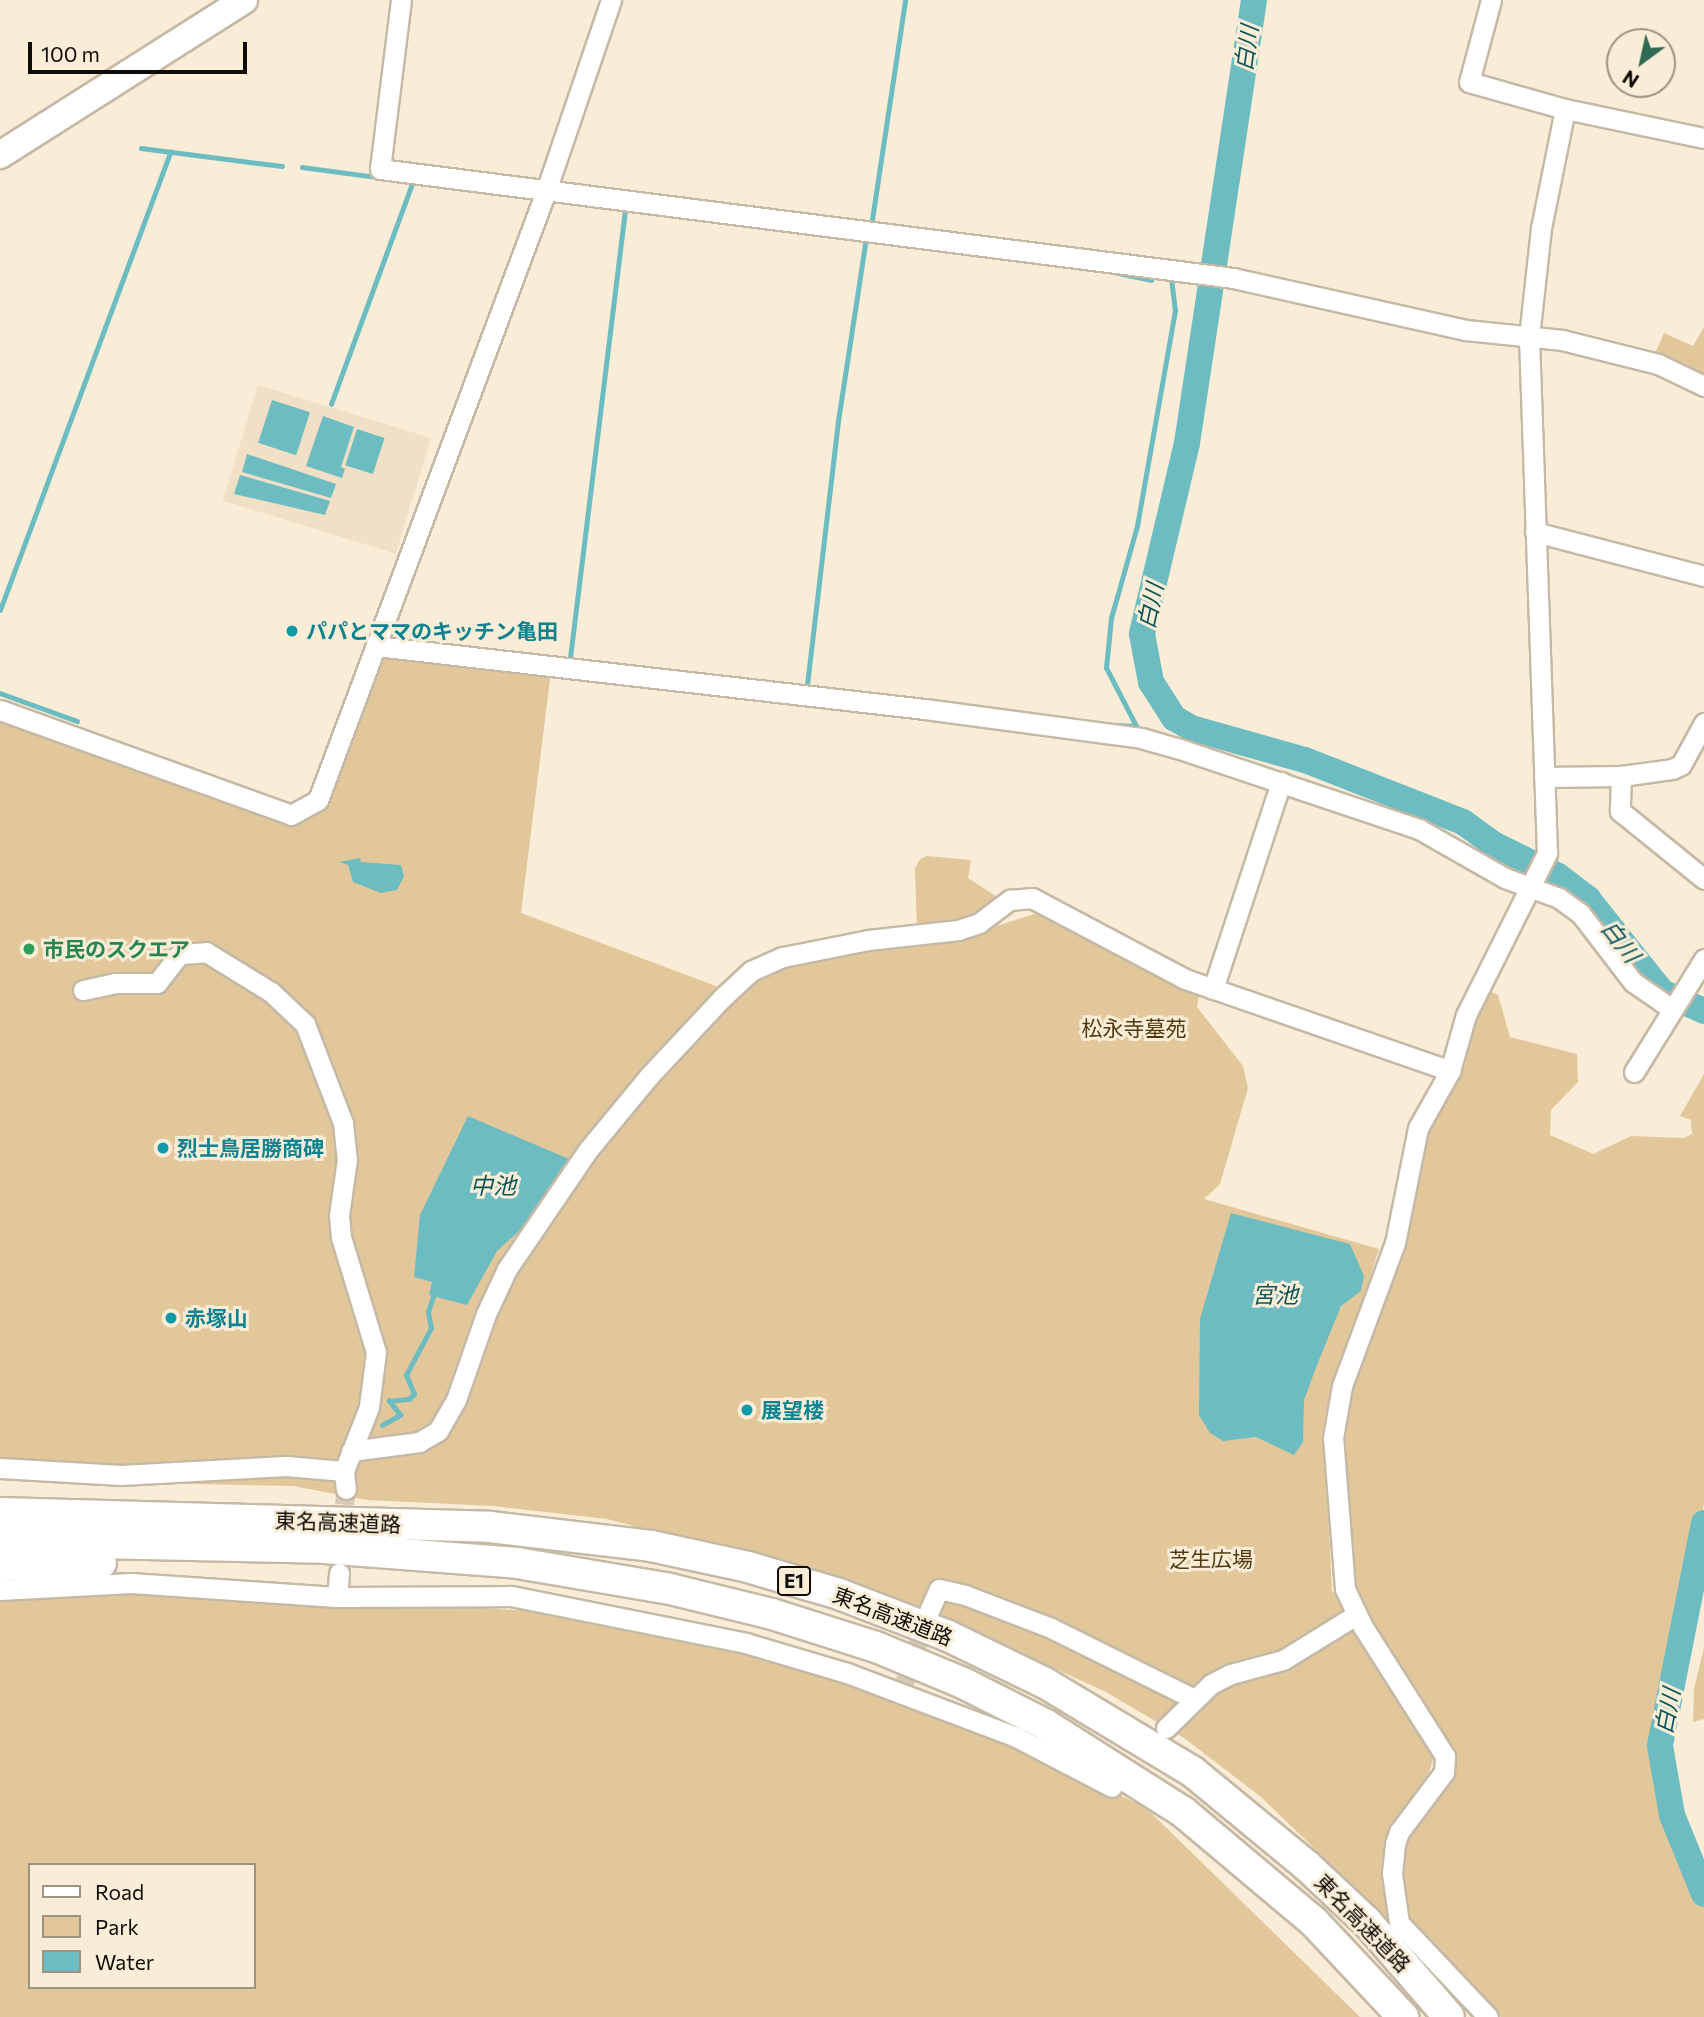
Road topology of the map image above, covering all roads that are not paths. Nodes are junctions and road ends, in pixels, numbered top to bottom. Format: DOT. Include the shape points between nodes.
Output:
graph roads {
  1 [pos="244,0"];
  2 [pos="401,0"];
  3 [pos="611,0"];
  4 [pos="1492,0"];
  5 [pos="1565,109"];
  6 [pos="1704,138"];
  7 [pos="0,155"];
  8 [pos="546,191"];
  9 [pos="1529,337"];
  10 [pos="1704,386"];
  11 [pos="1535,532"];
  12 [pos="1704,576"];
  13 [pos="376,646"];
  14 [pos="0,710"];
  15 [pos="1704,724"];
  16 [pos="1621,776"];
  17 [pos="1544,777"];
  18 [pos="1281,782"];
  19 [pos="1704,879"];
  20 [pos="1530,885"];
  21 [pos="1704,959"];
  22 [pos="1213,989"];
  23 [pos="83,990"];
  24 [pos="1672,1009"];
  25 [pos="1450,1071"];
  26 [pos="1634,1072"];
  27 [pos="351,1451"];
  28 [pos="0,1468"];
  29 [pos="0,1513"];
  30 [pos="0,1541"];
  31 [pos="324,1548"];
  32 [pos="0,1566"];
  33 [pos="339,1573"];
  34 [pos="0,1590"];
  35 [pos="337,1597"];
  36 [pos="929,1611"];
  37 [pos="1356,1615"];
  38 [pos="1192,1698"];
  39 [pos="1166,1728"];
  40 [pos="1112,1787"];
  41 [pos="1403,2017"];
  42 [pos="1449,2017"];
  43 [pos="1488,2017"];
  1 -- 7 [label="main road"];
  2 -- 8 [label="street" via="380,169"];
  3 -- 8 [label="street"];
  4 -- 5 [label="street" via="1469,82"];
  5 -- 6 [label="street"];
  5 -- 9 [label="street" via="1541,228"];
  8 -- 9 [label="street" via="1227,278 1466,330"];
  8 -- 13 [label="street"];
  9 -- 10 [label="street" via="1562,340 1658,365"];
  9 -- 11 [label="street"];
  11 -- 12 [label="street"];
  11 -- 17 [label="street"];
  13 -- 14 [label="street" via="318,800 290,815"];
  13 -- 18 [label="street" via="807,694 1141,738"];
  15 -- 16 [label="street" via="1681,765"];
  16 -- 17 [label="street"];
  16 -- 19 [label="street" via="1620,811 1675,851 1688,869"];
  17 -- 20 [label="street" via="1547,853"];
  18 -- 20 [label="street" via="1419,829"];
  18 -- 22 [label="street"];
  20 -- 24 [label="street" via="1580,913 1633,982"];
  20 -- 25 [label="street" via="1466,1015"];
  21 -- 24 [label="street"];
  22 -- 25 [label="street"];
  22 -- 27 [label="street" via="1032,898 1019,898 958,930 868,940 783,957 751,971 649,1076 580,1161 507,1269 443,1426 419,1441"];
  23 -- 27 [label="street" via="115,983 157,984 180,954 206,952 271,992 305,1024 343,1123 347,1159 339,1215 341,1237 376,1352 369,1406"];
  24 -- 26 [label="street"];
  25 -- 37 [label="street" via="1418,1128 1395,1243 1337,1408 1334,1483 1345,1589"];
  27 -- 28 [label="street" via="345,1480 286,1466 121,1475"];
  29 -- 42 [label="highway, 東名高速道路 / E1" via="490,1527 651,1546 748,1567 839,1594 946,1635 1045,1683 1193,1772 1251,1817 1357,1913"];
  30 -- 31 [label="highway, 東名高速道路 / E1"];
  31 -- 32 [label="highway" via="207,1561"];
  31 -- 41 [label="highway, 東名高速道路 / E1" via="517,1563 670,1589 772,1614 876,1647 963,1683 1046,1725 1183,1812 1313,1921"];
  33 -- 35 [label="street"];
  34 -- 35 [label="street" via="131,1583"];
  35 -- 40 [label="street" via="512,1596 746,1643 903,1688 1016,1737"];
  36 -- 38 [label="street" via="939,1589 965,1595 1051,1628"];
  37 -- 38 [label="street" via="1283,1660 1231,1674"];
  37 -- 43 [label="street" via="1446,1756 1444,1772 1395,1844 1392,1873 1399,1923"];
  38 -- 39 [label="street"];
}
